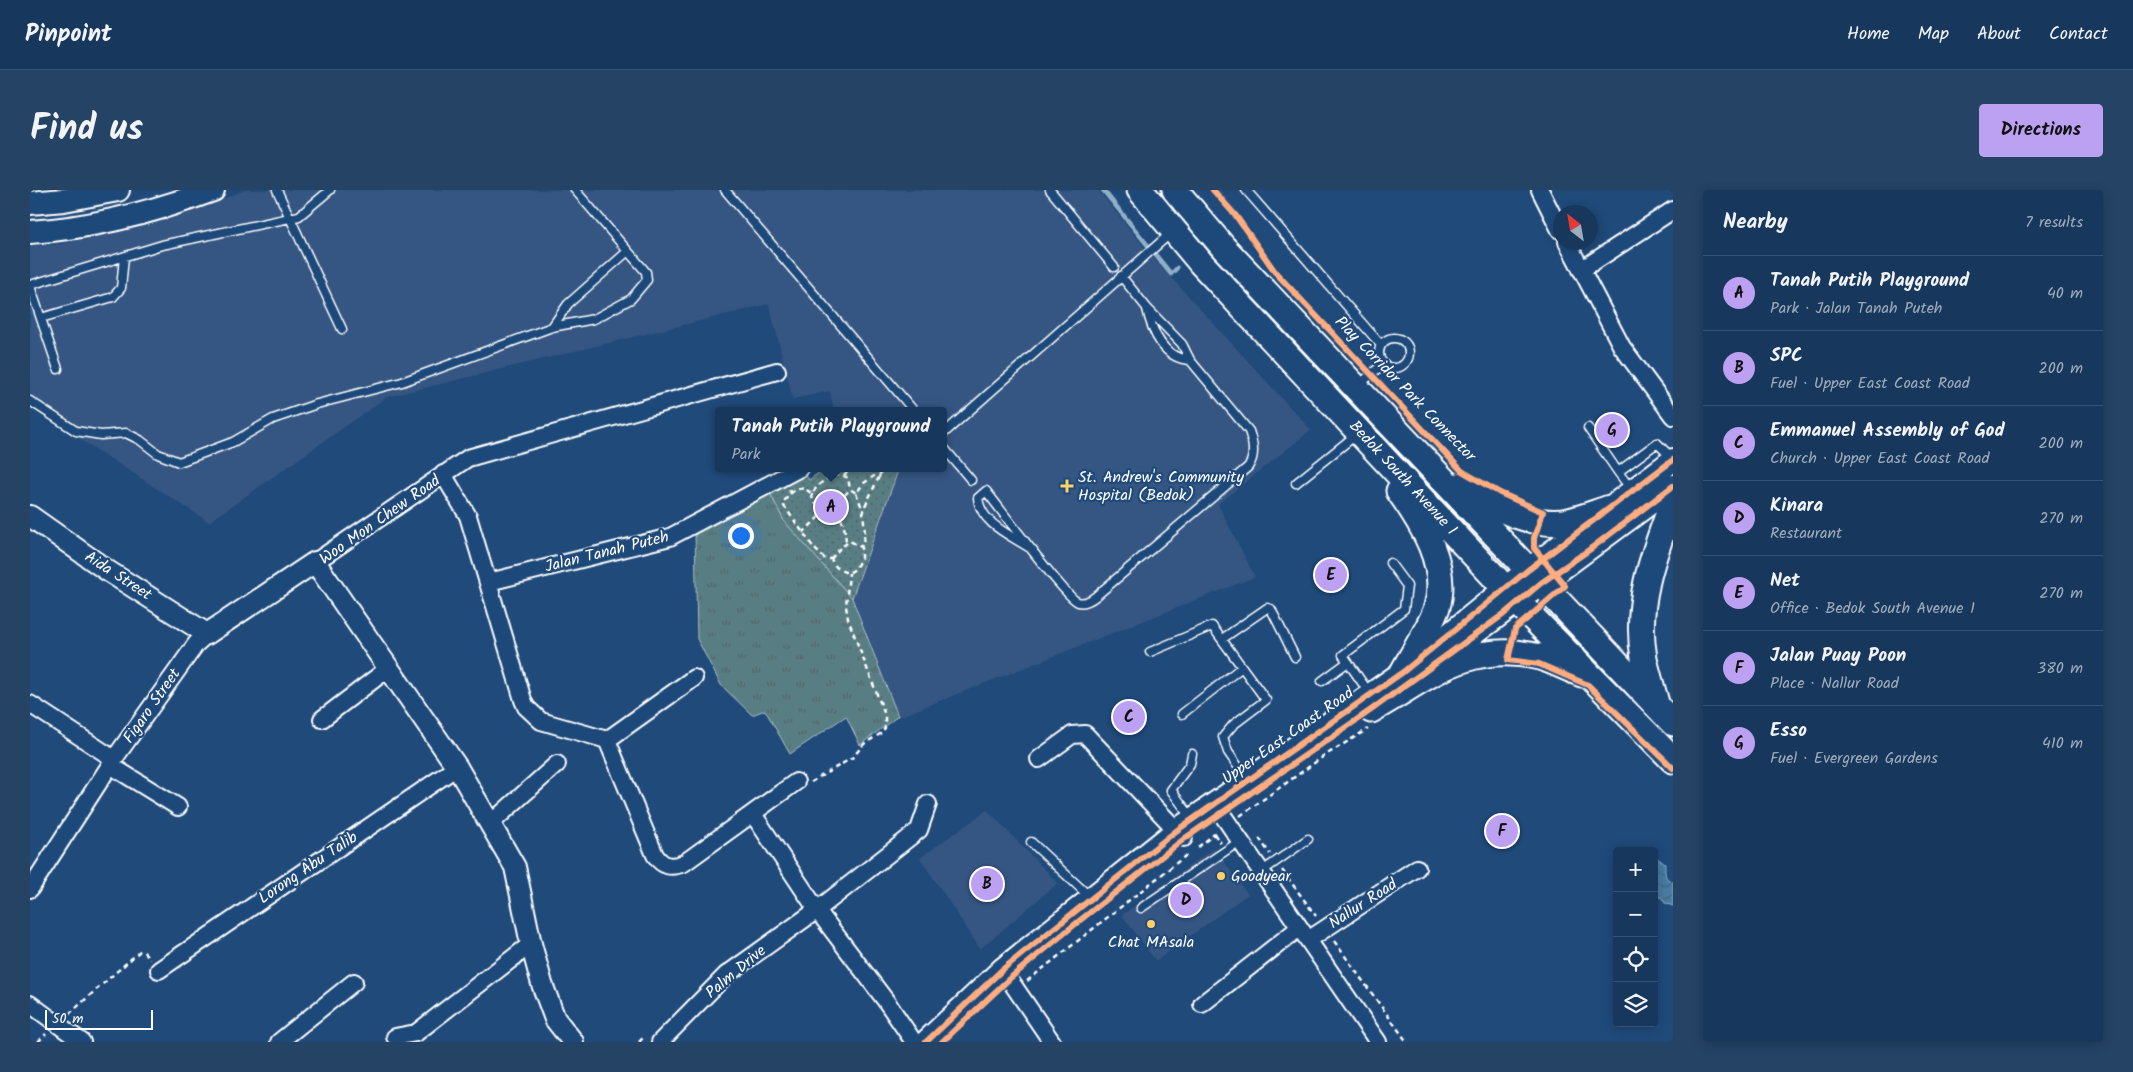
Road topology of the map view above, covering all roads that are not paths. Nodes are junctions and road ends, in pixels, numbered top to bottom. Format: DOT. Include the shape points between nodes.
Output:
graph roads {
  1 [pos="118,190"];
  2 [pos="213,190"];
  3 [pos="277,190"];
  4 [pos="330,190"];
  5 [pos="575,190"];
  6 [pos="725,190"];
  7 [pos="1050,190"];
  8 [pos="1140,190"];
  9 [pos="1175,190"];
  10 [pos="1246,190"];
  11 [pos="1540,190"];
  12 [pos="30,203"];
  13 [pos="1673,210"];
  14 [pos="1553,216"];
  15 [pos="291,217"];
  16 [pos="1174,230"];
  17 [pos="30,232"];
  18 [pos="1571,250"];
  19 [pos="628,251"];
  20 [pos="124,257"];
  21 [pos="1114,267"];
  22 [pos="1582,270"];
  23 [pos="1121,276"];
  24 [pos="30,286"];
  25 [pos="1147,308"];
  26 [pos="41,318"];
  27 [pos="552,327"];
  28 [pos="342,329"];
  29 [pos="1381,345"];
  30 [pos="1190,360"];
  31 [pos="1383,364"];
  32 [pos="58,369"];
  33 [pos="776,371"];
  34 [pos="1356,388"];
  35 [pos="30,401"];
  36 [pos="911,407"];
  37 [pos="1673,416"];
  38 [pos="1354,427"];
  39 [pos="1588,428"];
  40 [pos="947,430"];
  41 [pos="947,452"];
  42 [pos="1673,459"];
  43 [pos="793,472"];
  44 [pos="1618,472"];
  45 [pos="443,474"];
  46 [pos="1444,479"];
  47 [pos="971,480"];
  48 [pos="1296,483"];
  49 [pos="1673,486"];
  50 [pos="1632,491"];
  51 [pos="1673,502"];
  52 [pos="1610,508"];
  53 [pos="30,516"];
  54 [pos="1033,550"];
  55 [pos="315,562"];
  56 [pos="1390,563"];
  57 [pos="1534,576"];
  58 [pos="489,582"];
  59 [pos="1512,595"];
  60 [pos="207,634"];
  61 [pos="1222,639"];
  62 [pos="1150,652"];
  63 [pos="1295,657"];
  64 [pos="1348,662"];
  65 [pos="1242,667"];
  66 [pos="389,668"];
  67 [pos="1403,672"];
  68 [pos="694,678"];
  69 [pos="1591,678"];
  70 [pos="1322,681"];
  71 [pos="30,704"];
  72 [pos="1372,710"];
  73 [pos="1182,714"];
  74 [pos="1665,715"];
  75 [pos="322,719"];
  76 [pos="607,740"];
  77 [pos="1192,754"];
  78 [pos="1039,759"];
  79 [pos="1673,760"];
  80 [pos="112,762"];
  81 [pos="557,764"];
  82 [pos="457,767"];
  83 [pos="796,782"];
  84 [pos="1251,785"];
  85 [pos="928,804"];
  86 [pos="178,807"];
  87 [pos="1221,813"];
  88 [pos="754,814"];
  89 [pos="490,824"];
  90 [pos="1184,829"];
  91 [pos="1308,839"];
  92 [pos="1031,842"];
  93 [pos="1240,842"];
  94 [pos="1417,868"];
  95 [pos="1261,872"];
  96 [pos="30,889"];
  97 [pos="1091,898"];
  98 [pos="1141,908"];
  99 [pos="817,910"];
  100 [pos="1303,934"];
  101 [pos="531,944"];
  102 [pos="159,970"];
  103 [pos="1018,980"];
  104 [pos="354,982"];
  105 [pos="30,1004"];
  106 [pos="1202,1004"];
  107 [pos="395,1037"];
  108 [pos="82,1042"];
  109 [pos="279,1042"];
  110 [pos="573,1042"];
  111 [pos="660,1042"];
  112 [pos="914,1042"];
  113 [pos="926,1042"];
  114 [pos="942,1042"];
  115 [pos="1052,1042"];
  116 [pos="1378,1042"];
  1 -- 12 [label="main road"];
  2 -- 17 [label="main road" via="102,224"];
  3 -- 15 [label="lane"];
  4 -- 15 [label="lane" via="299,216"];
  5 -- 19 [label="lane"];
  6 -- 36 [label="lane"];
  7 -- 21 [label="lane"];
  8 -- 16 [label="main road, Bedok South Avenue 1"];
  9 -- 34 [label="main road, Bedok South Avenue 1" via="1224,248"];
  10 -- 29 [label="lane"];
  11 -- 14 [label="street"];
  13 -- 22 [label="street"];
  15 -- 20 [label="lane" via="162,245"];
  15 -- 28 [label="lane"];
  16 -- 23 [label="lane"];
  16 -- 38 [label="main road, Bedok South Avenue 1"];
  18 -- 22 [label="street"];
  19 -- 27 [label="lane" via="568,304"];
  19 -- 27 [label="lane" via="646,272 647,280 631,300 594,319"];
  20 -- 24 [label="lane"];
  20 -- 26 [label="lane" via="121,288 113,297"];
  22 -- 37 [label="street" via="1622,347"];
  23 -- 25 [label="lane"];
  23 -- 40 [label="lane"];
  24 -- 26 [label="lane"];
  25 -- 30 [label="lane" via="1182,344"];
  25 -- 30 [label="lane" via="1152,331 1169,352 1180,360"];
  26 -- 32 [label="lane"];
  27 -- 35 [label="lane" via="402,382 273,419 232,442 179,462 158,454 126,433 101,435 76,431"];
  29 -- 31 [label="lane" via="1379,355"];
  29 -- 31 [label="lane" via="1395,338 1404,343 1408,352 1402,366 1392,368"];
  30 -- 54 [label="lane" via="1248,431 1254,450 1248,467 1088,602 1080,603 1070,597"];
  31 -- 34 [label="lane"];
  33 -- 45 [label="street, Woo Mon Chew Road" via="468,458"];
  34 -- 46 [label="main road, Bedok South Avenue 1"];
  38 -- 48 [label="lane"];
  38 -- 59 [label="main road, Bedok South Avenue 1"];
  38 -- 67 [label="main road" via="1412,508 1436,558 1439,583 1436,608"];
  39 -- 44 [label="lane"];
  41 -- 47 [label="lane"];
  42 -- 44 [label="lane" via="1657,443"];
  42 -- 50 [label="main road, Upper East Coast Road"];
  43 -- 58 [label="street, Jalan Tanah Puteh" via="670,538"];
  44 -- 50 [label="lane"];
  45 -- 55 [label="street, Woo Mon Chew Road"];
  45 -- 58 [label="street" via="468,516"];
  46 -- 52 [label="main road" via="1493,504 1539,522 1569,521"];
  46 -- 57 [label="main road, Bedok South Avenue 1"];
  49 -- 57 [label="main road, Upper East Coast Road" via="1590,550"];
  50 -- 52 [label="main road, Upper East Coast Road"];
  51 -- 74 [label="main road" via="1642,598 1641,621 1644,658"];
  52 -- 57 [label="main road, Upper East Coast Road"];
  53 -- 60 [label="street, Aida Street"];
  54 -- 54 [label="lane" via="999,530 986,518 979,508 978,498 986,491"];
  55 -- 60 [label="street, Figaro Street"];
  55 -- 66 [label="street, Woo Mon Chew Road"];
  56 -- 64 [label="lane" via="1407,586 1404,609 1343,654"];
  57 -- 59 [label="main road, Upper East Coast Road"];
  57 -- 74 [label="main road, Bedok South Avenue 1"];
  58 -- 76 [label="street" via="526,707 541,721"];
  59 -- 67 [label="main road, Upper East Coast Road"];
  59 -- 69 [label="main road, Bedok South Avenue 1"];
  59 -- 72 [label="main road, Upper East Coast Road"];
  60 -- 80 [label="street, Figaro Street" via="196,644"];
  61 -- 62 [label="lane" via="1212,626"];
  61 -- 63 [label="lane" via="1267,608 1271,609"];
  61 -- 65 [label="lane"];
  64 -- 70 [label="lane"];
  64 -- 72 [label="lane"];
  65 -- 73 [label="lane"];
  65 -- 84 [label="lane" via="1266,700 1223,737 1228,752"];
  66 -- 75 [label="street"];
  66 -- 82 [label="street, Woo Mon Chew Road"];
  67 -- 72 [label="main road, Upper East Coast Road"];
  68 -- 76 [label="street"];
  69 -- 72 [label="main road" via="1541,657 1495,653 1471,656 1430,673"];
  69 -- 79 [label="main road, Bedok South Avenue 1"];
  71 -- 80 [label="street"];
  72 -- 84 [label="main road, Upper East Coast Road" via="1316,740"];
  76 -- 88 [label="street" via="660,863 667,866 684,863"];
  77 -- 90 [label="lane" via="1190,764 1171,790"];
  78 -- 90 [label="street" via="1072,735 1085,734"];
  80 -- 86 [label="street"];
  80 -- 96 [label="street, Figaro Street"];
  81 -- 89 [label="street"];
  82 -- 89 [label="street, Woo Mon Chew Road"];
  82 -- 102 [label="street, Lorong Abu Talib"];
  83 -- 88 [label="street"];
  84 -- 87 [label="main road, Upper East Coast Road"];
  85 -- 99 [label="street, Palm Drive" via="919,830"];
  87 -- 90 [label="main road, Upper East Coast Road"];
  87 -- 93 [label="street"];
  88 -- 99 [label="street"];
  89 -- 101 [label="street, Woo Mon Chew Road" via="515,867"];
  90 -- 97 [label="main road, Upper East Coast Road"];
  90 -- 103 [label="main road, Upper East Coast Road" via="1079,920"];
  91 -- 95 [label="lane"];
  92 -- 97 [label="lane"];
  93 -- 95 [label="street"];
  93 -- 98 [label="lane"];
  94 -- 100 [label="street, Nallur Road"];
  95 -- 100 [label="street"];
  97 -- 113 [label="main road, Upper East Coast Road" via="1003,969"];
  99 -- 111 [label="street, Palm Drive" via="726,975"];
  99 -- 112 [label="street"];
  100 -- 106 [label="street, Nallur Road"];
  100 -- 116 [label="street"];
  101 -- 107 [label="street" via="416,1034"];
  101 -- 110 [label="street, Woo Mon Chew Road" via="555,1019"];
  103 -- 114 [label="main road, Upper East Coast Road"];
  103 -- 115 [label="street"];
  104 -- 109 [label="street"];
  105 -- 108 [label="street" via="55,1027"];
}
